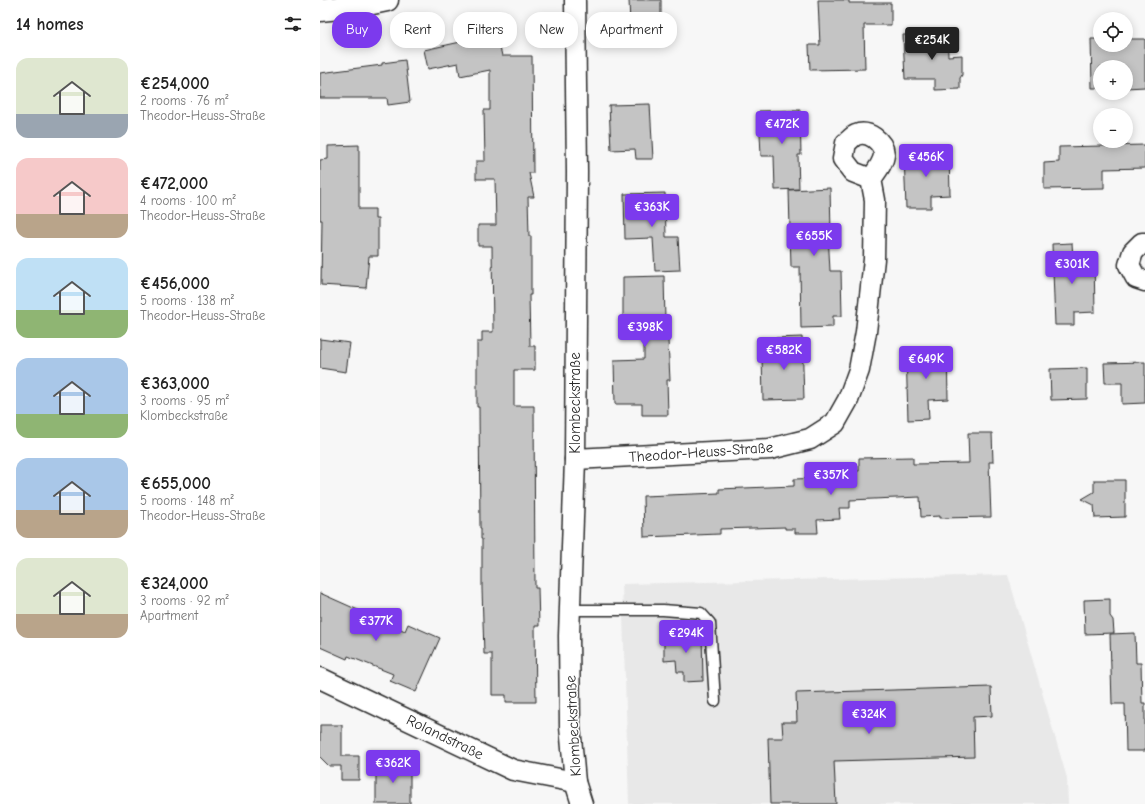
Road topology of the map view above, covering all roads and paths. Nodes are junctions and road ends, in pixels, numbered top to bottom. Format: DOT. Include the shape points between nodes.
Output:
graph roads {
  1 [pos="387,0"];
  2 [pos="575,0"];
  3 [pos="320,10"];
  4 [pos="871,179"];
  5 [pos="1145,243"];
  6 [pos="1145,281"];
  7 [pos="575,459"];
  8 [pos="570,610"];
  9 [pos="320,678"];
  10 [pos="715,701"];
  11 [pos="575,782"];
  12 [pos="582,804"];
  1 -- 3 [label="street"];
  2 -- 7 [label="street, Klombeckstraße"];
  4 -- 7 [label="street, Theodor-Heuss-Straße" via="875,200 874,258 866,332 859,370 848,400 835,423 810,439 770,449"];
  5 -- 6 [label="street" via="1133,252 1129,265 1136,278"];
  7 -- 8 [label="street, Klombeckstraße"];
  8 -- 10 [label="lane" via="663,610 700,613 710,623"];
  8 -- 11 [label="street, Klombeckstraße" via="570,726"];
  9 -- 11 [label="street, Rolandstraße" via="513,770"];
  11 -- 12 [label="street, Klombeckstraße"];
}
